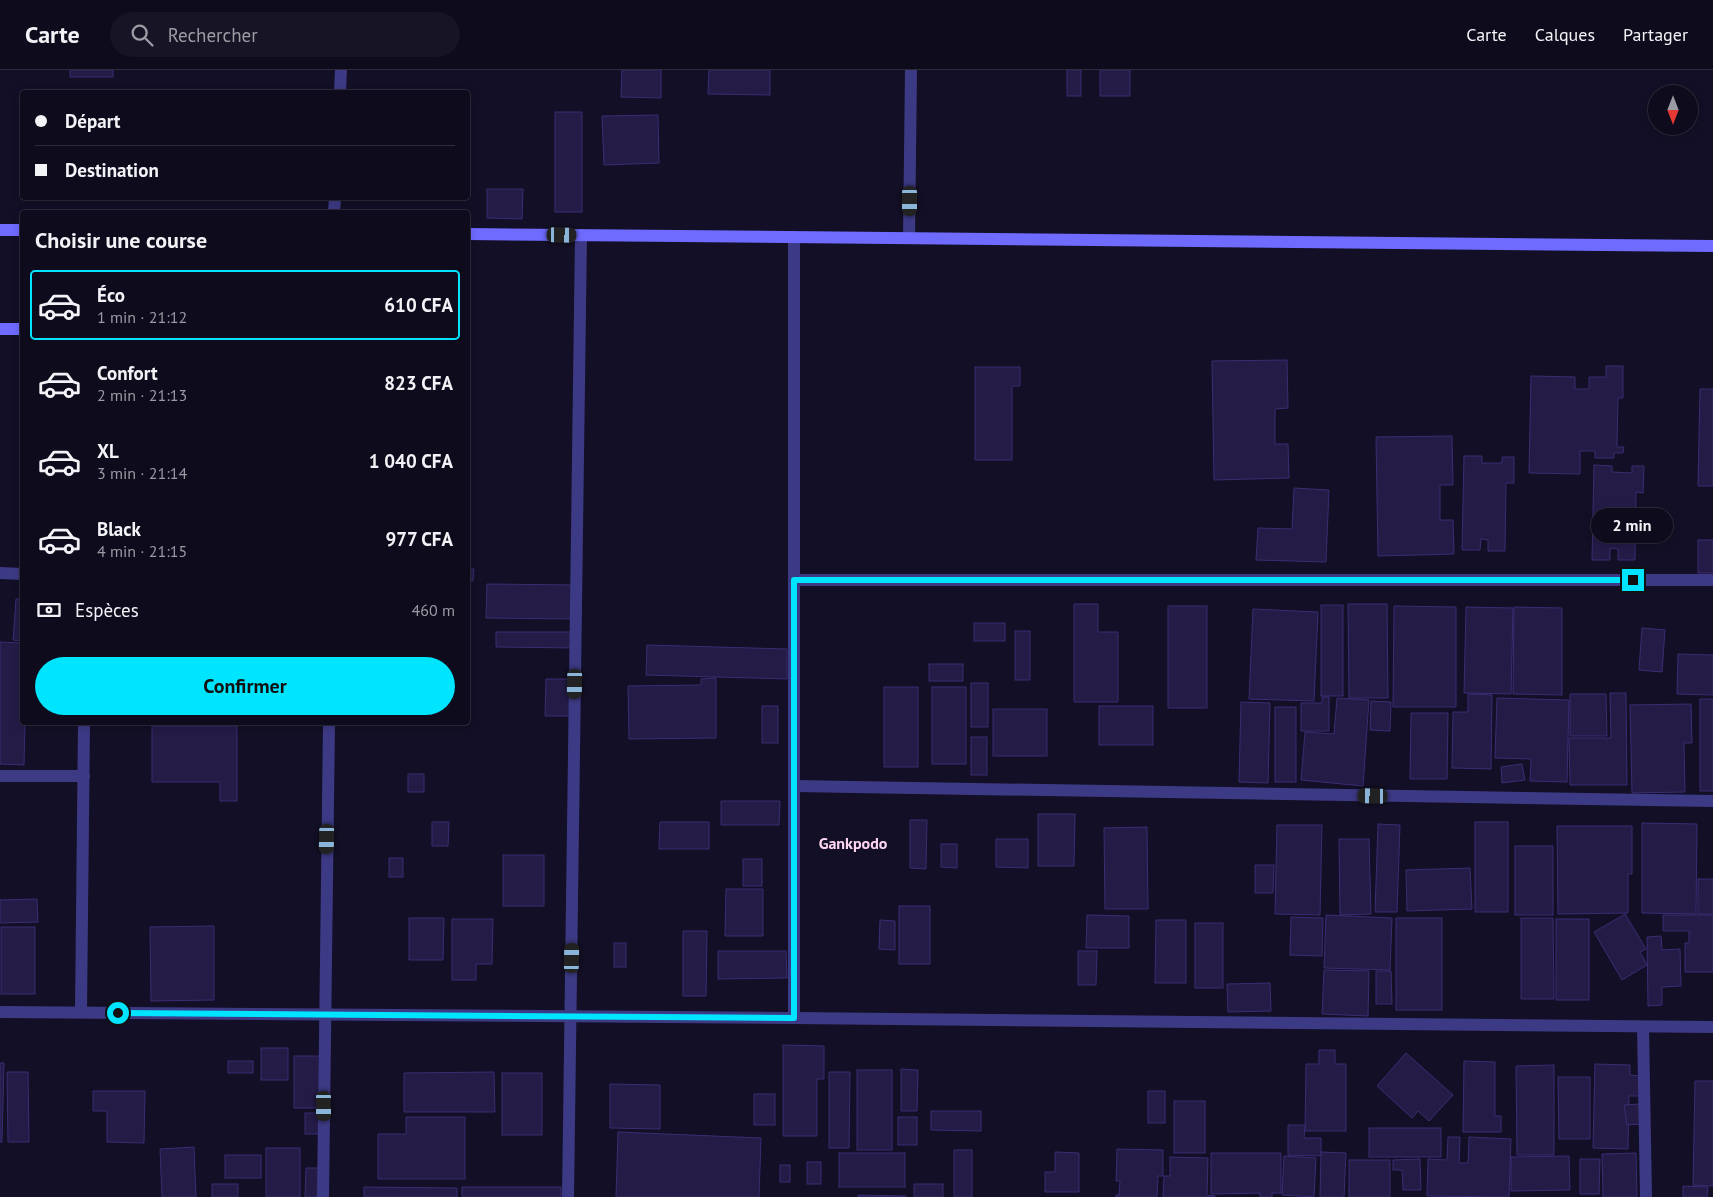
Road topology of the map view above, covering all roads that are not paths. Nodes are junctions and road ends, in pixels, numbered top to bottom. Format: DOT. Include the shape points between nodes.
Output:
graph roads {
  1 [pos="341,70"];
  2 [pos="911,70"];
  3 [pos="340,90"];
  4 [pos="0,230"];
  5 [pos="20,230"];
  6 [pos="470,234"];
  7 [pos="581,235"];
  8 [pos="794,237"];
  9 [pos="909,238"];
  10 [pos="1713,246"];
  11 [pos="0,329"];
  12 [pos="20,329"];
  13 [pos="0,573"];
  14 [pos="20,574"];
  15 [pos="794,580"];
  16 [pos="1713,580"];
  17 [pos="84,725"];
  18 [pos="329,725"];
  19 [pos="0,776"];
  20 [pos="84,776"];
  21 [pos="794,786"];
  22 [pos="1713,801"];
  23 [pos="0,1012"];
  24 [pos="81,1012"];
  25 [pos="325,1014"];
  26 [pos="571,1017"];
  27 [pos="794,1018"];
  28 [pos="1643,1027"];
  29 [pos="1713,1028"];
  30 [pos="323,1197"];
  31 [pos="568,1197"];
  32 [pos="1646,1197"];
  1 -- 3 [label="street"];
  2 -- 9 [label="street"];
  4 -- 5 [label="street"];
  6 -- 7 [label="street"];
  7 -- 8 [label="street"];
  7 -- 26 [label="street"];
  8 -- 9 [label="street"];
  8 -- 15 [label="street"];
  9 -- 10 [label="street"];
  11 -- 12 [label="street"];
  13 -- 14 [label="street"];
  15 -- 16 [label="street"];
  15 -- 21 [label="street"];
  17 -- 20 [label="street"];
  18 -- 25 [label="street"];
  19 -- 20 [label="street"];
  20 -- 24 [label="street"];
  21 -- 22 [label="street"];
  21 -- 27 [label="street"];
  23 -- 24 [label="street"];
  24 -- 25 [label="street"];
  25 -- 26 [label="street"];
  25 -- 30 [label="street"];
  26 -- 27 [label="street"];
  26 -- 31 [label="street"];
  27 -- 28 [label="street"];
  28 -- 29 [label="street"];
  28 -- 32 [label="street"];
}
